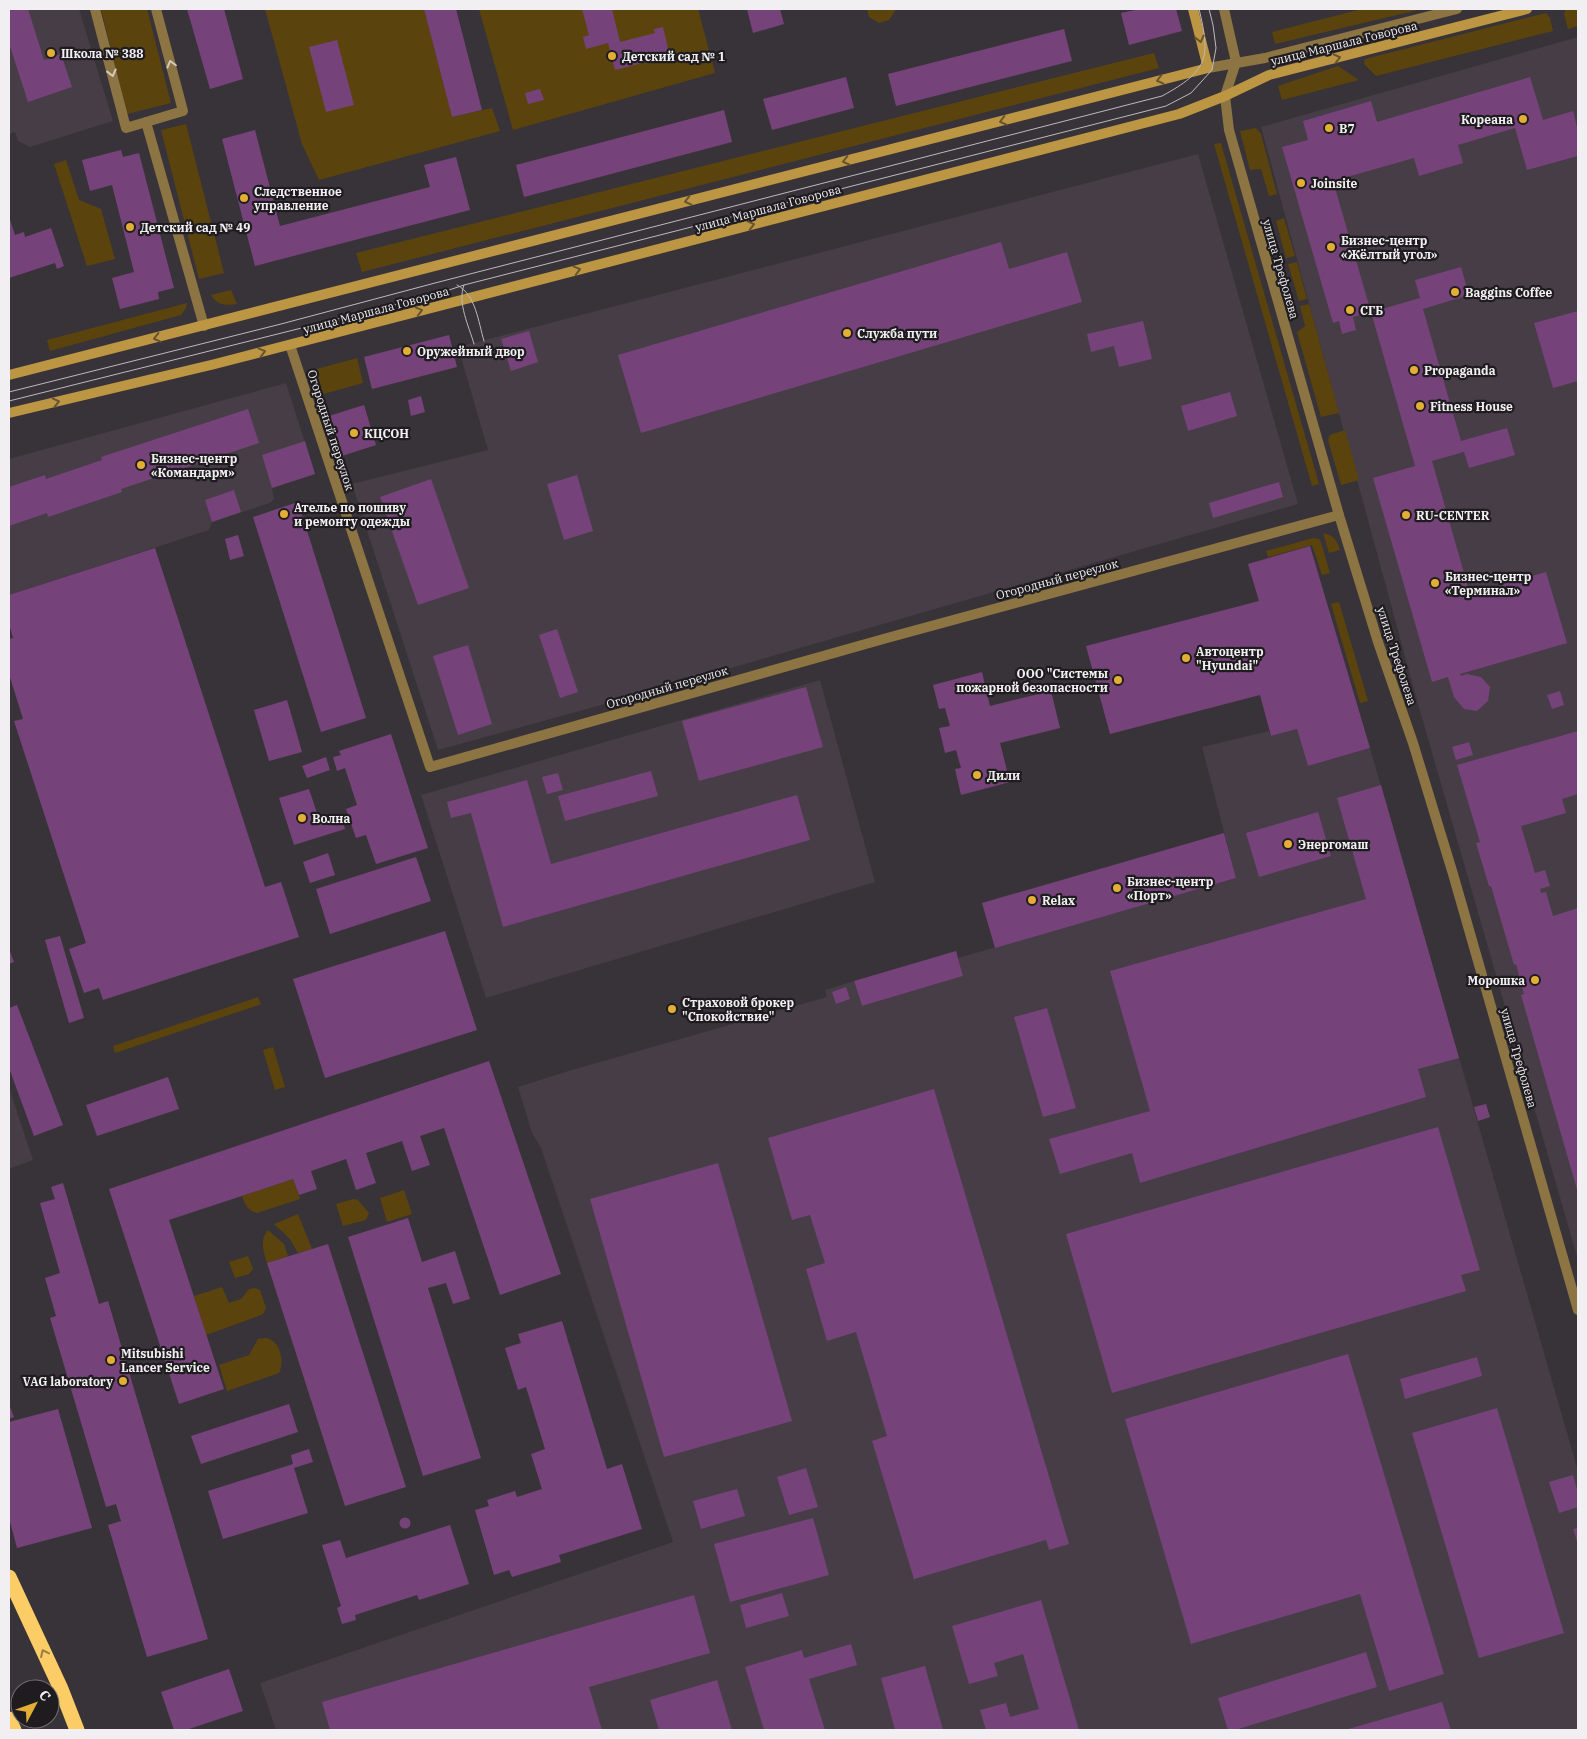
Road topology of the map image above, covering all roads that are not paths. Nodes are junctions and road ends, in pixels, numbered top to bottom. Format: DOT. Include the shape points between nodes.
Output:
graph roads {
  1 [pos="95,9"];
  2 [pos="156,9"];
  3 [pos="1193,9"];
  4 [pos="1224,9"];
  5 [pos="1457,9"];
  6 [pos="1527,9"];
  7 [pos="1497,12"];
  8 [pos="1236,62"];
  9 [pos="1208,68"];
  10 [pos="1225,96"];
  11 [pos="146,122"];
  12 [pos="204,326"];
  13 [pos="290,345"];
  14 [pos="9,375"];
  15 [pos="9,413"];
  16 [pos="1339,515"];
  17 [pos="1578,1310"];
  18 [pos="9,1576"];
  19 [pos="9,1719"];
  20 [pos="14,1730"];
  21 [pos="77,1730"];
  1 -- 11 [label="street, one-way" via="126,128"];
  11 -- 2 [label="street, one-way" via="183,111"];
  3 -- 9 [label="main road, one-way"];
  4 -- 8 [label="street"];
  5 -- 8 [label="street, улица Маршала Говорова" via="1265,58"];
  6 -- 7 [label="main road, улица Маршала Говорова"];
  10 -- 7 [label="main road, улица Маршала Говорова, one-way" via="1270,75"];
  8 -- 9 [label="street, улица Маршала Говорова"];
  8 -- 10 [label="street, улица Трефолева"];
  9 -- 12 [label="main road, улица Маршала Говорова, one-way"];
  13 -- 10 [label="main road, улица Маршала Говорова, one-way" via="1167,117"];
  10 -- 16 [label="street, улица Трефолева" via="1230,134"];
  11 -- 12 [label="street"];
  12 -- 14 [label="main road, улица Маршала Говорова, one-way"];
  15 -- 13 [label="main road, улица Маршала Говорова, one-way"];
  13 -- 16 [label="street, Огородный переулок" via="430,767"];
  16 -- 17 [label="street, улица Трефолева" via="1453,874"];
  21 -- 18 [label="highway, one-way"];
  19 -- 20 [label="highway"];
}
